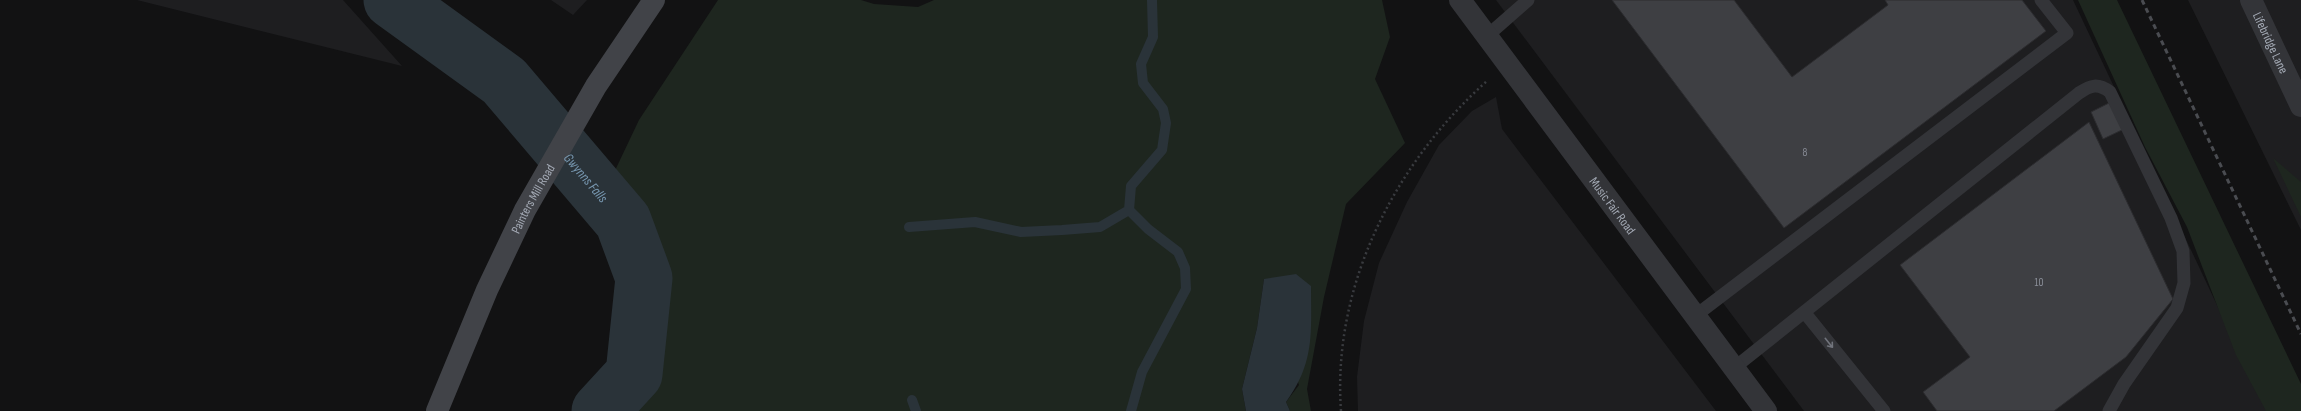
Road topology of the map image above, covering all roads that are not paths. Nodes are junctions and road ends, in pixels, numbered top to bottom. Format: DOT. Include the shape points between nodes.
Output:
graph roads {
  1 [pos="654,0"];
  2 [pos="1460,0"];
  3 [pos="1528,0"];
  4 [pos="2041,0"];
  5 [pos="2251,0"];
  6 [pos="1487,36"];
  7 [pos="2301,106"];
  8 [pos="1805,313"];
  9 [pos="1695,316"];
  10 [pos="1734,368"];
  11 [pos="437,411"];
  12 [pos="1766,411"];
  13 [pos="1884,411"];
  14 [pos="2109,411"];
  1 -- 11 [label="main road, Painters Mill Road" via="596,86 525,210 487,290"];
  2 -- 6 [label="street, Music Fair Road"];
  3 -- 6 [label="lane"];
  4 -- 9 [label="lane" via="2067,33"];
  5 -- 7 [label="street, Lifebridge Lane"];
  6 -- 9 [label="street, Music Fair Road"];
  8 -- 10 [label="lane"];
  8 -- 13 [label="lane, one-way"];
  8 -- 14 [label="lane" via="2079,93 2091,86 2102,86 2110,92 2171,218 2183,251 2184,267 2184,283 2177,308 2124,384"];
  9 -- 10 [label="street, Music Fair Road"];
  10 -- 12 [label="street, Music Fair Road"];
}
